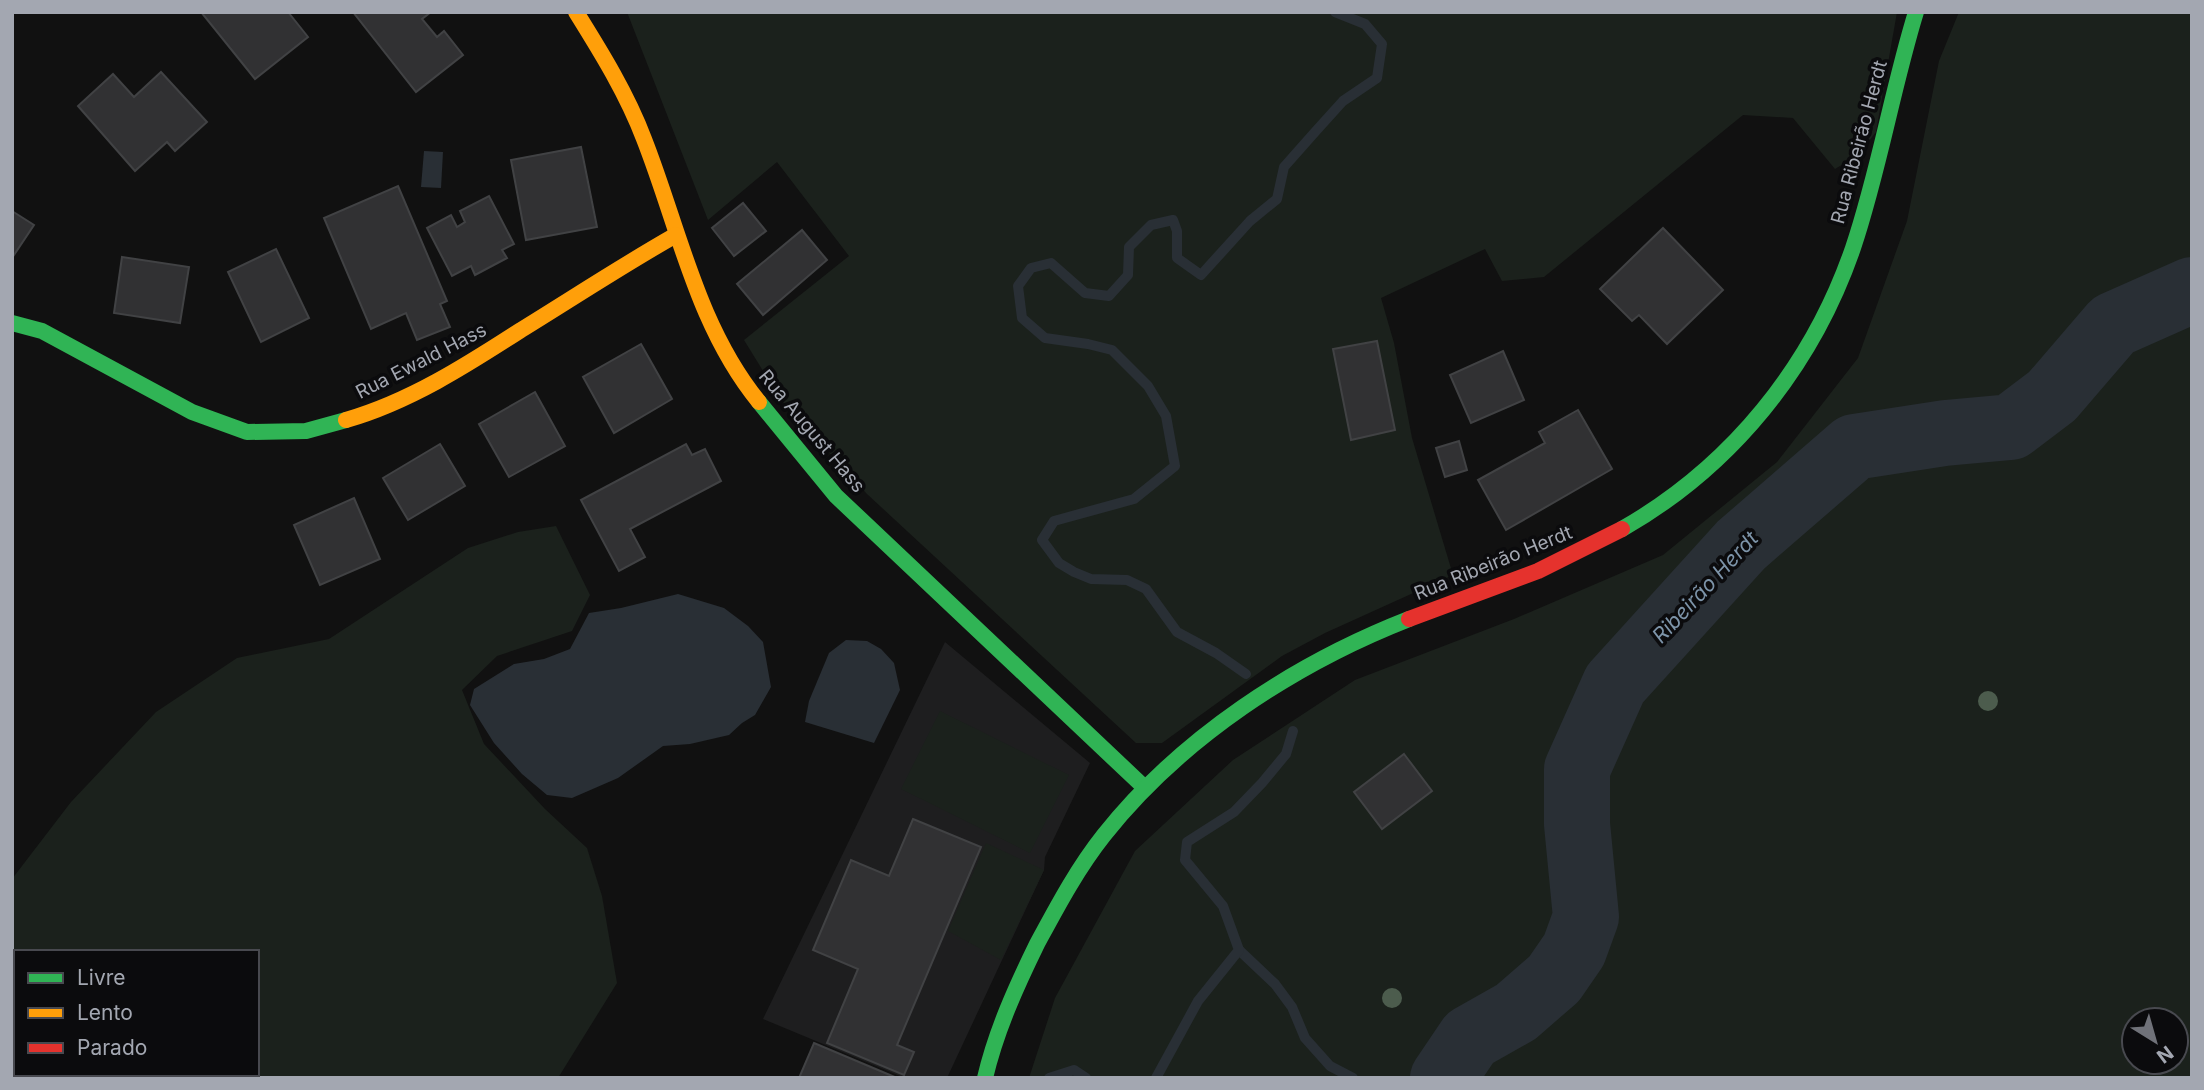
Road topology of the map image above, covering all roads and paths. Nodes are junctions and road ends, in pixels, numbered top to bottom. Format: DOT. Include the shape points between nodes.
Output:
graph roads {
  1 [pos="576,12"];
  2 [pos="1916,12"];
  3 [pos="676,235"];
  4 [pos="12,323"];
  5 [pos="1145,788"];
  6 [pos="985,1078"];
  1 -- 3 [label="street, Rua August Hass" via="605,58 644,138"];
  2 -- 5 [label="street, Rua Ribeirão Herdt" via="1851,252 1826,313 1789,374 1743,435 1689,486 1646,516 1562,561 1371,634 1305,668 1198,742"];
  3 -- 4 [label="street, Rua Ewald Hass" via="460,369 370,413 306,431 247,432 192,412 43,331"];
  3 -- 5 [label="street, Rua August Hass" via="708,319 744,384 836,496"];
  5 -- 6 [label="street, Rua Ribeirão Herdt" via="1094,848 1050,918 1010,1003"];
}
